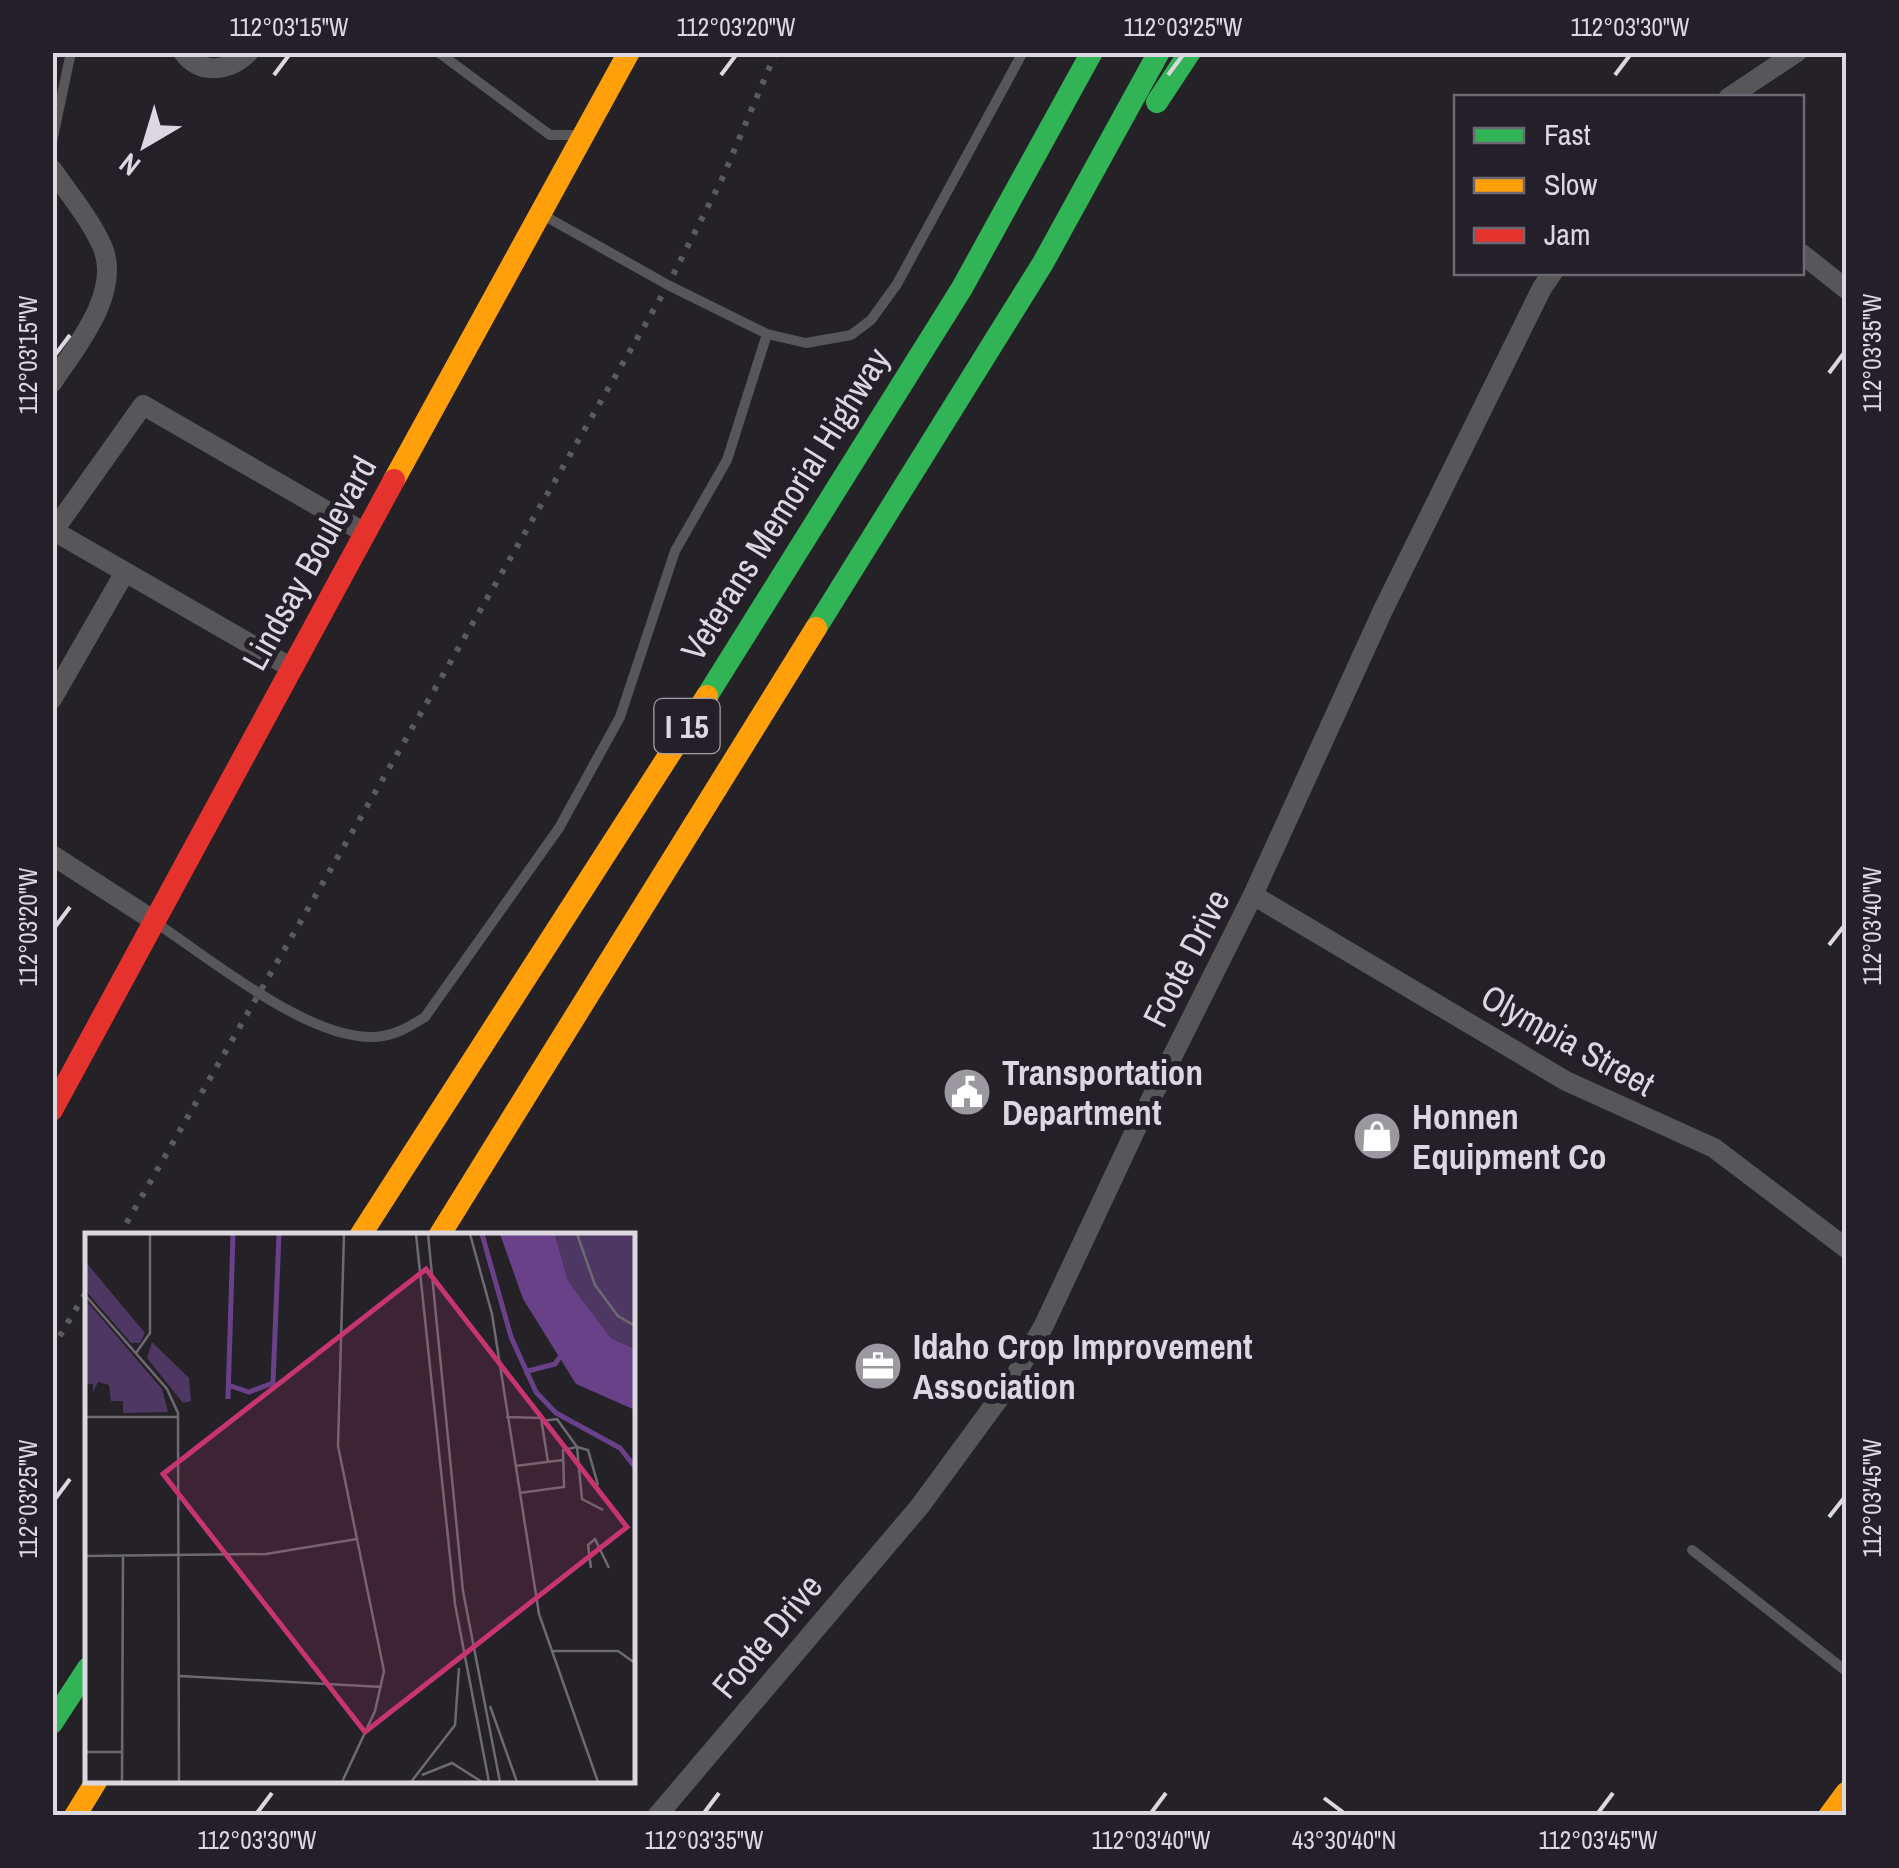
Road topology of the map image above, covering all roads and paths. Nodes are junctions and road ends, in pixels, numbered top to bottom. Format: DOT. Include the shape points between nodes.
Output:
graph roads {
  1 [pos="72,52"];
  2 [pos="183,52"];
  3 [pos="248,52"];
  4 [pos="438,52"];
  5 [pos="629,52"];
  6 [pos="1023,52"];
  7 [pos="1082,52"];
  8 [pos="1092,52"];
  9 [pos="1159,52"];
  10 [pos="1190,52"];
  11 [pos="1797,52"];
  12 [pos="1732,95"];
  13 [pos="1054,122"];
  14 [pos="586,135"];
  15 [pos="52,142"];
  16 [pos="52,169"];
  17 [pos="542,215"];
  18 [pos="1804,256"];
  19 [pos="1043,263"];
  20 [pos="1551,275"];
  21 [pos="1846,289"];
  22 [pos="767,334"];
  23 [pos="52,383"];
  24 [pos="54,532"];
  25 [pos="365,533"];
  26 [pos="125,572"];
  27 [pos="290,668"];
  28 [pos="53,696"];
  29 [pos="52,855"];
  30 [pos="1253,895"];
  31 [pos="156,922"];
  32 [pos="52,1110"];
  33 [pos="362,1233"];
  34 [pos="441,1233"];
  35 [pos="1846,1248"];
  36 [pos="1692,1550"];
  37 [pos="1846,1671"];
  38 [pos="85,1673"];
  39 [pos="52,1724"];
  40 [pos="95,1783"];
  41 [pos="1846,1793"];
  42 [pos="76,1816"];
  43 [pos="658,1816"];
  44 [pos="1829,1816"];
  1 -- 15 [label="lane"];
  2 -- 3 [label="street" via="203,68 238,62"];
  4 -- 14 [label="lane" via="550,135"];
  5 -- 14 [label="main road, Lindsay Boulevard"];
  6 -- 22 [label="lane" via="871,320 827,341"];
  7 -- 13 [label="main road"];
  8 -- 13 [label="main road, Veterans Memorial Highway / I 15"];
  9 -- 19 [label="main road, I 15"];
  10 -- 19 [label="main road"];
  11 -- 12 [label="street"];
  13 -- 33 [label="main road, Veterans Memorial Highway / I 15" via="951,305"];
  14 -- 17 [label="main road, Lindsay Boulevard"];
  16 -- 23 [label="street" via="104,251 105,287"];
  17 -- 22 [label="lane"];
  17 -- 25 [label="main road, Lindsay Boulevard"];
  18 -- 21 [label="street"];
  19 -- 34 [label="main road, I 15"];
  20 -- 30 [label="street, Foote Drive" via="1468,432"];
  22 -- 31 [label="lane" via="727,460 676,551 620,717 558,828 425,1017 374,1037 323,1028"];
  24 -- 25 [label="street" via="142,406"];
  24 -- 26 [label="street"];
  25 -- 27 [label="main road, Lindsay Boulevard"];
  26 -- 27 [label="street"];
  26 -- 28 [label="street"];
  27 -- 31 [label="main road, Lindsay Boulevard"];
  29 -- 31 [label="street"];
  30 -- 35 [label="street, Olympia Street" via="1566,1081 1714,1148"];
  30 -- 43 [label="street, Foote Drive" via="1014,1378 920,1506"];
  31 -- 32 [label="main road, Lindsay Boulevard"];
  36 -- 37 [label="lane"];
  38 -- 39 [label="main road"];
  40 -- 42 [label="main road"];
  41 -- 44 [label="main road"];
}
